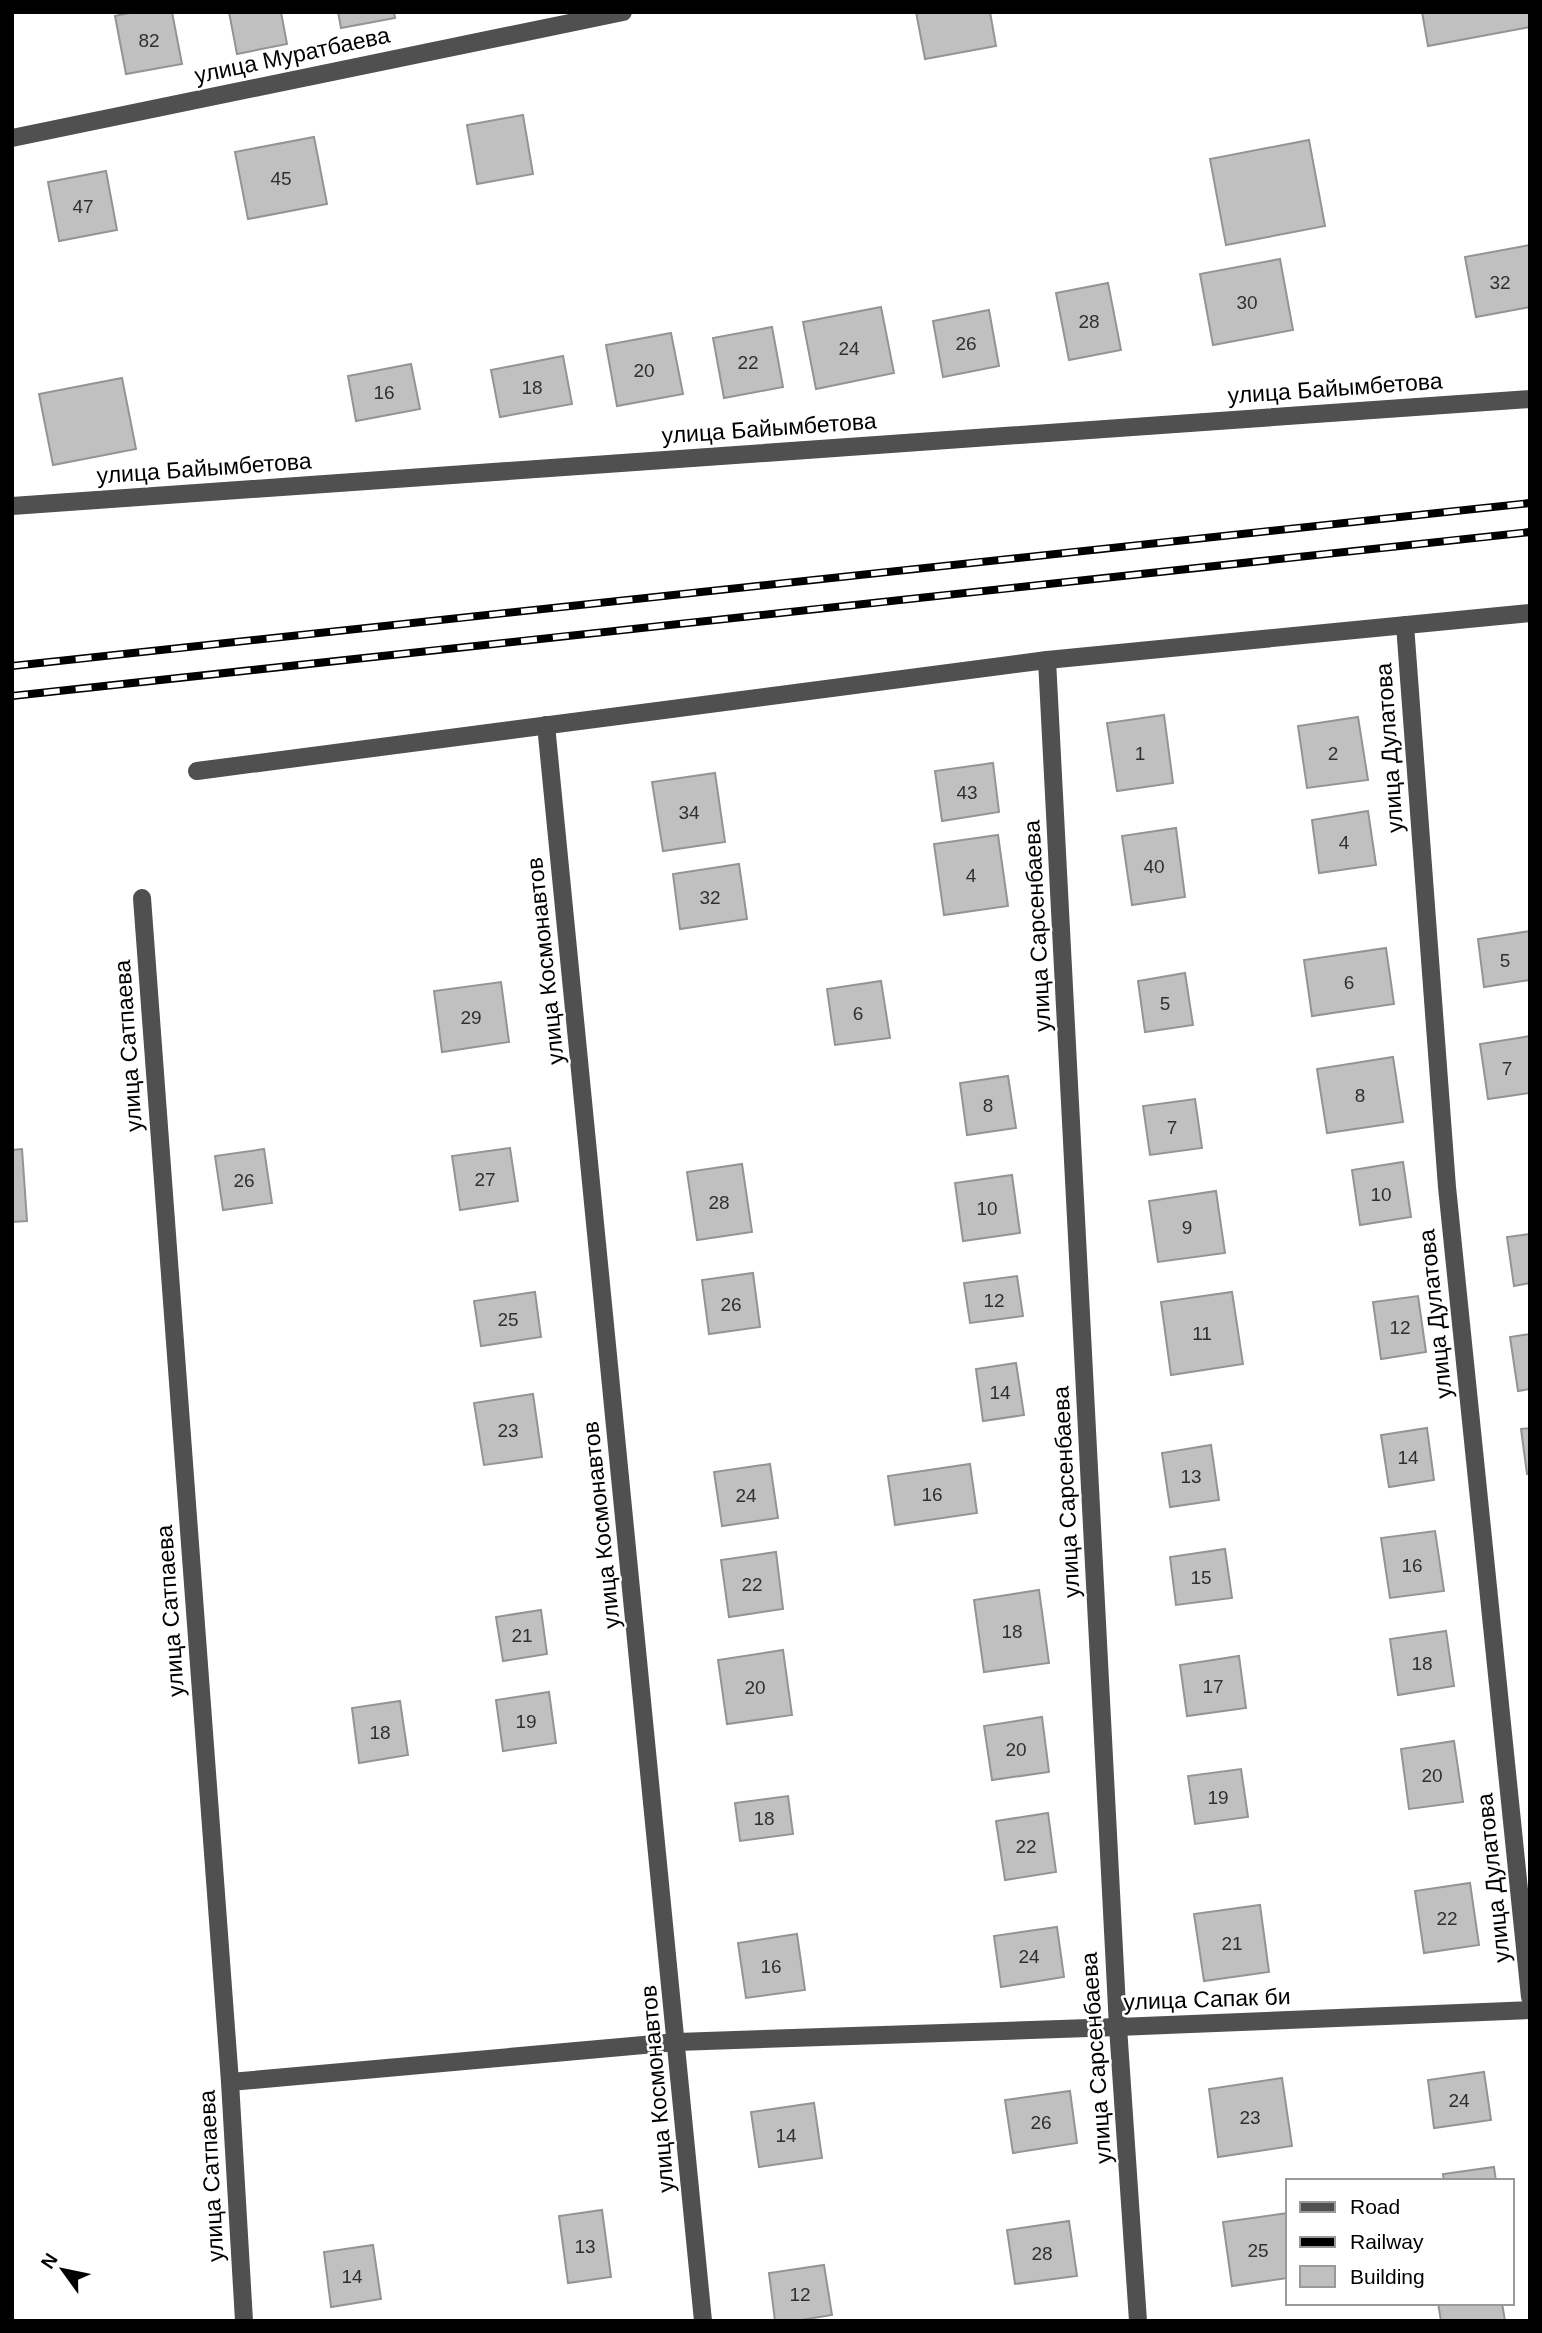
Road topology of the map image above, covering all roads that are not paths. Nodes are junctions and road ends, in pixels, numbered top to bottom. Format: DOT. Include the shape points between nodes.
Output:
graph roads {
  1 [pos="623,12"];
  2 [pos="12,138"];
  3 [pos="1530,399"];
  4 [pos="12,506"];
  5 [pos="1530,613"];
  6 [pos="1405,625"];
  7 [pos="1047,660"];
  8 [pos="546,725"];
  9 [pos="197,771"];
  10 [pos="142,898"];
  11 [pos="1530,1997"];
  12 [pos="1530,2010"];
  13 [pos="1118,2027"];
  14 [pos="677,2042"];
  15 [pos="230,2082"];
  16 [pos="244,2321"];
  17 [pos="703,2321"];
  18 [pos="1138,2321"];
  1 -- 2 [label="street, улица Муратбаева"];
  3 -- 4 [label="street, улица Байымбетова"];
  5 -- 6 [label="street"];
  6 -- 7 [label="street"];
  6 -- 11 [label="street, улица Дулатова" via="1447,1187"];
  7 -- 8 [label="street"];
  7 -- 13 [label="street, улица Сарсенбаева"];
  8 -- 9 [label="street"];
  8 -- 14 [label="street, улица Космонавтов"];
  10 -- 15 [label="street, улица Сатпаева"];
  12 -- 13 [label="street, улица Сапак би"];
  13 -- 14 [label="street, улица Сапак би"];
  13 -- 18 [label="street, улица Сарсенбаева"];
  14 -- 15 [label="street, улица Сапак би"];
  14 -- 17 [label="street, улица Космонавтов"];
  15 -- 16 [label="street, улица Сатпаева"];
}
